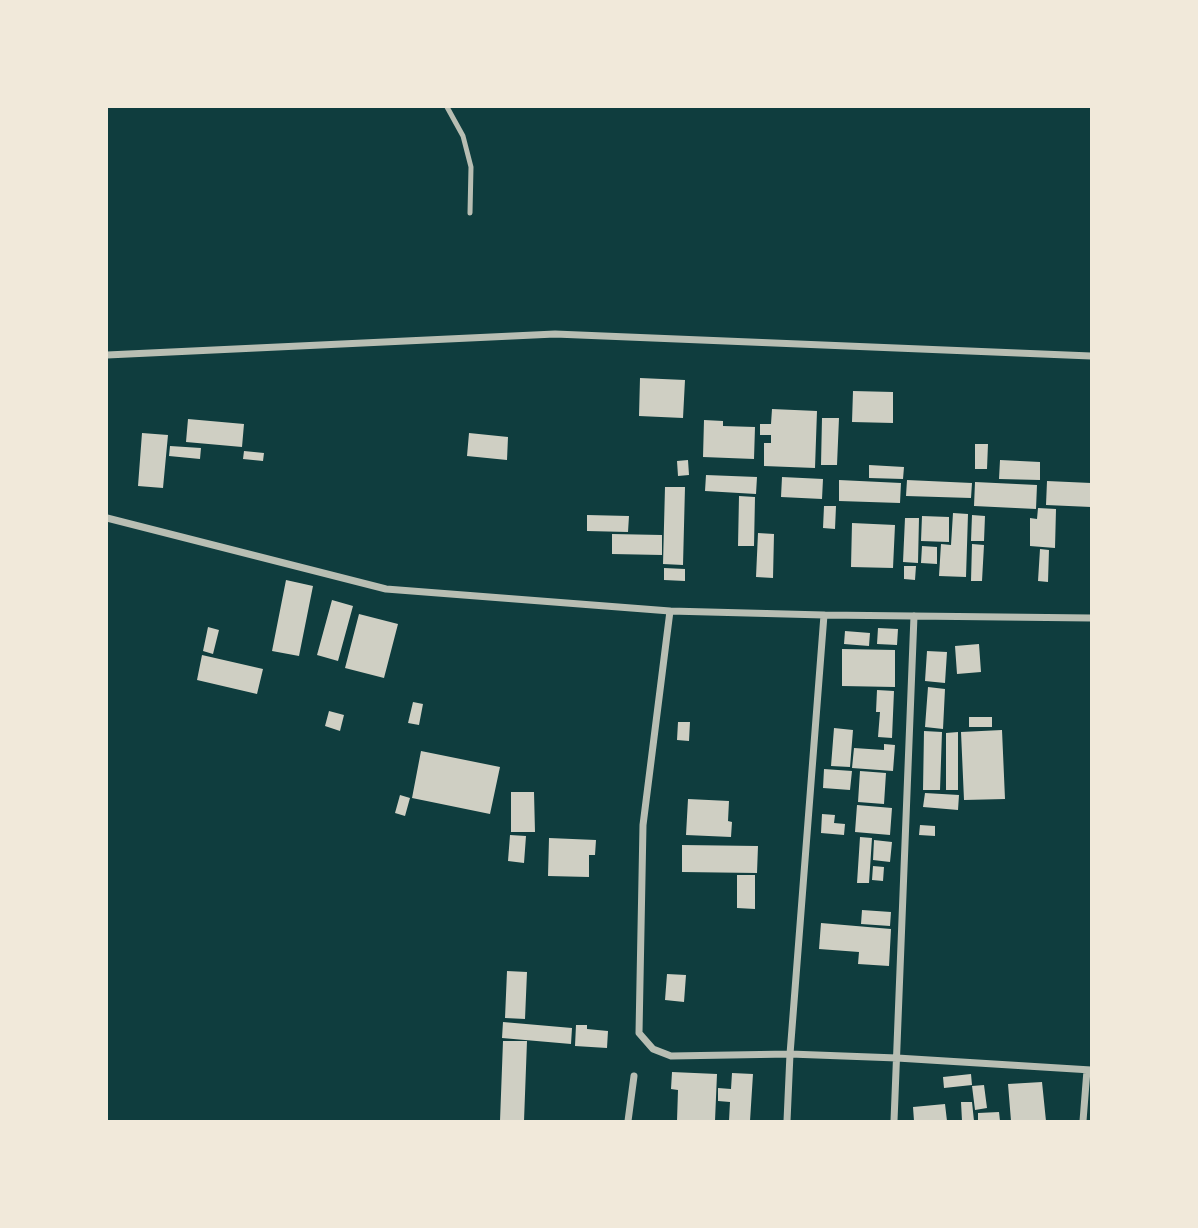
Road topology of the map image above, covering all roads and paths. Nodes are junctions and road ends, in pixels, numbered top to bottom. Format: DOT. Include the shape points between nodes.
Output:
graph roads {
  1 [pos="447,107"];
  2 [pos="470,213"];
  3 [pos="107,355"];
  4 [pos="1091,356"];
  5 [pos="107,518"];
  6 [pos="670,611"];
  7 [pos="824,615"];
  8 [pos="914,616"];
  9 [pos="1091,618"];
  10 [pos="790,1054"];
  11 [pos="897,1058"];
  12 [pos="1089,1070"];
  13 [pos="634,1076"];
  14 [pos="628,1121"];
  15 [pos="787,1121"];
  16 [pos="894,1121"];
  17 [pos="1083,1121"];
  1 -- 2 [label="lane" via="463,136 471,167"];
  3 -- 4 [label="street" via="555,334"];
  5 -- 6 [label="street" via="386,589"];
  6 -- 7 [label="street"];
  6 -- 10 [label="street" via="643,825 639,1032 653,1049 671,1056"];
  7 -- 8 [label="street"];
  7 -- 10 [label="street"];
  8 -- 9 [label="street"];
  8 -- 11 [label="street"];
  10 -- 11 [label="street"];
  10 -- 15 [label="street"];
  11 -- 12 [label="street"];
  11 -- 16 [label="street"];
  12 -- 17 [label="street"];
  13 -- 14 [label="street"];
}
